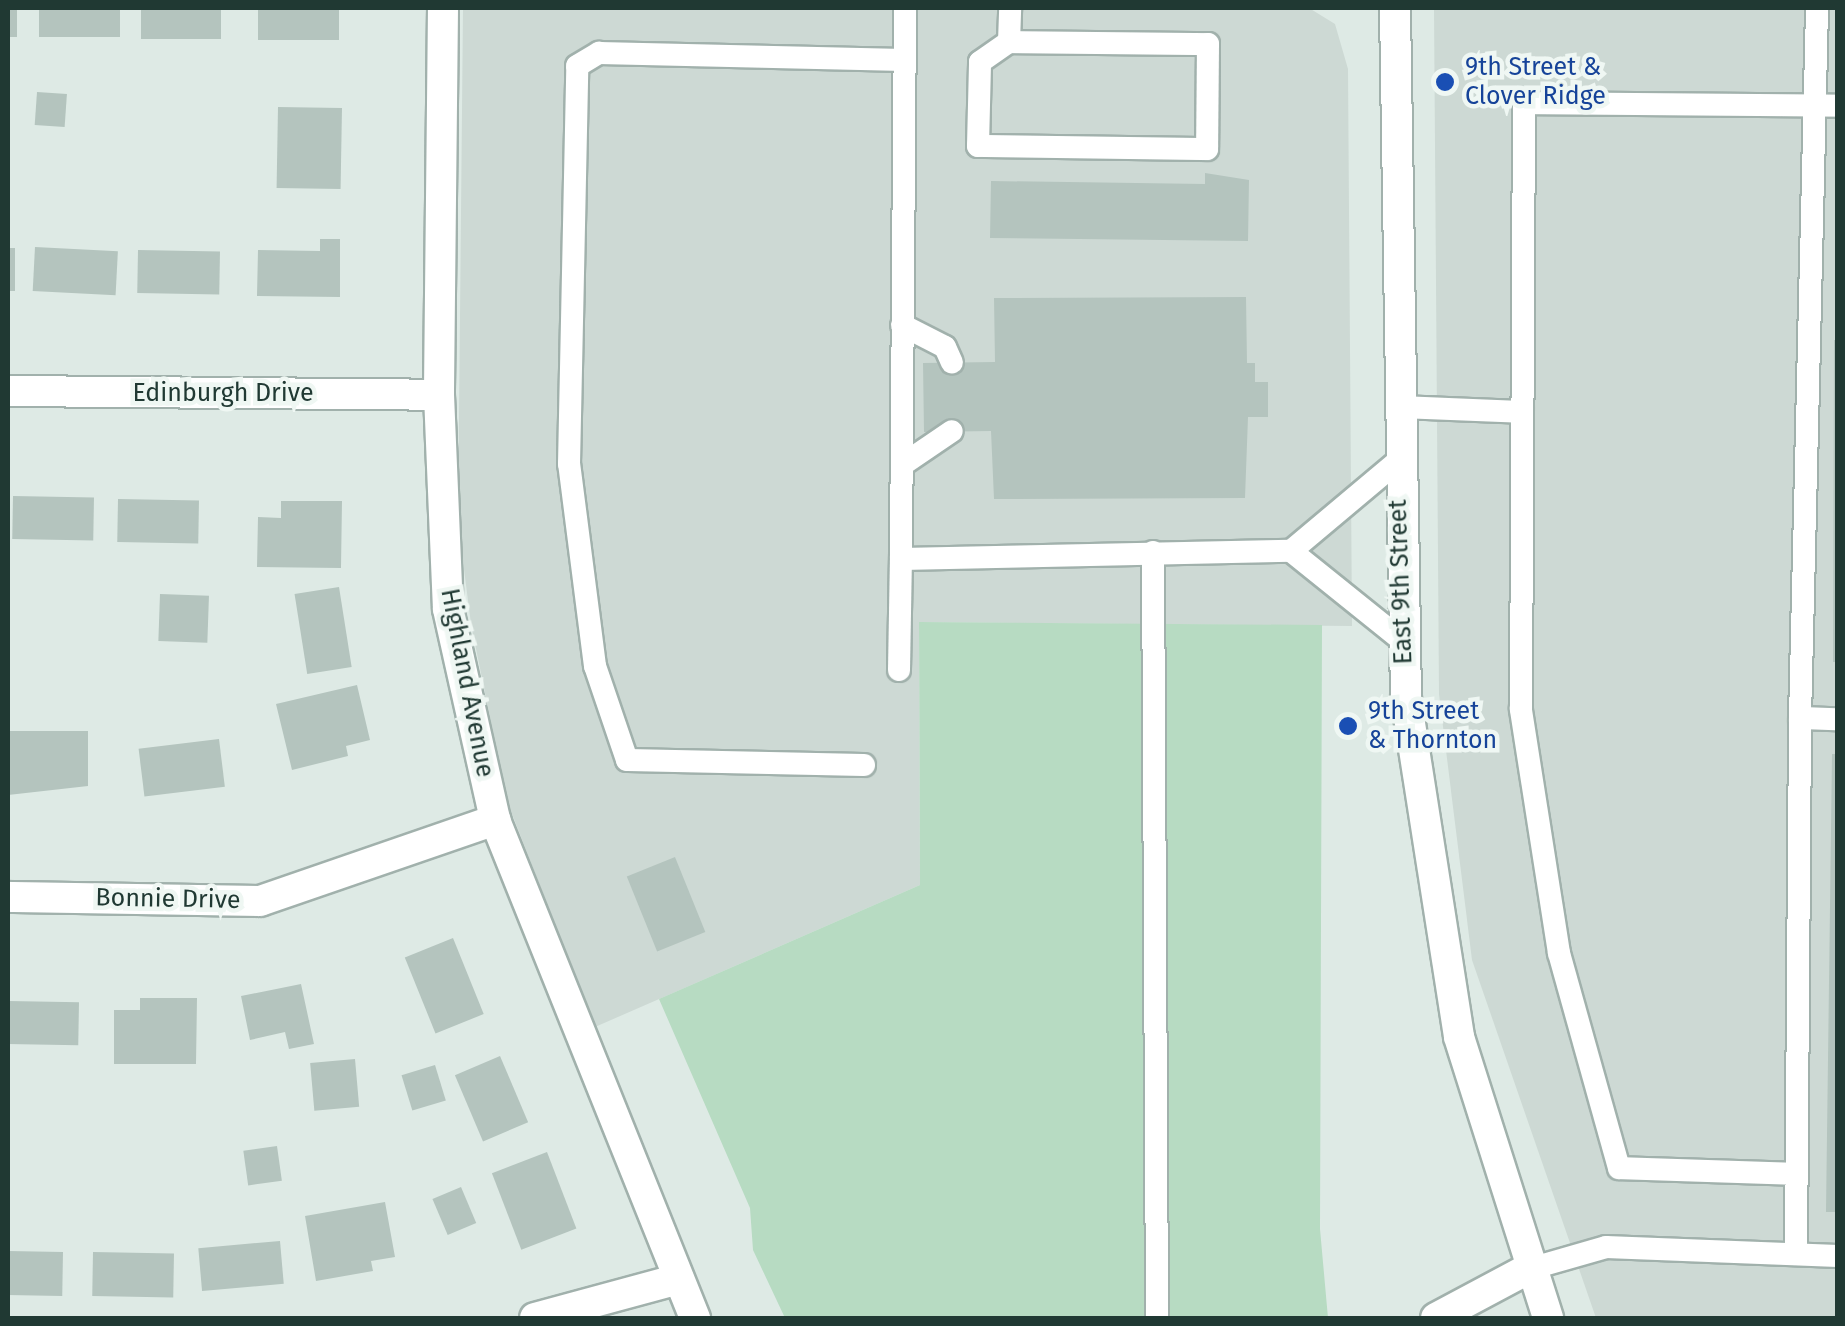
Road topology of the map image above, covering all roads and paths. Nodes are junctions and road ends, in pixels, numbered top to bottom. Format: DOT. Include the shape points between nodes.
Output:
graph roads {
  1 [pos="443,8"];
  2 [pos="904,8"];
  3 [pos="1010,8"];
  4 [pos="1395,8"];
  5 [pos="1816,8"];
  6 [pos="1009,42"];
  7 [pos="904,60"];
  8 [pos="1826,106"];
  9 [pos="902,325"];
  10 [pos="952,363"];
  11 [pos="8,392"];
  12 [pos="439,395"];
  13 [pos="1399,406"];
  14 [pos="1522,412"];
  15 [pos="952,432"];
  16 [pos="1398,462"];
  17 [pos="902,465"];
  18 [pos="1291,551"];
  19 [pos="1153,552"];
  20 [pos="901,559"];
  21 [pos="1402,641"];
  22 [pos="898,670"];
  23 [pos="1800,718"];
  24 [pos="1838,718"];
  25 [pos="864,764"];
  26 [pos="494,820"];
  27 [pos="8,897"];
  28 [pos="1796,1174"];
  29 [pos="1796,1254"];
  30 [pos="1838,1256"];
  31 [pos="1526,1270"];
  32 [pos="678,1280"];
  33 [pos="535,1318"];
  34 [pos="695,1318"];
  35 [pos="1157,1318"];
  36 [pos="1436,1318"];
  37 [pos="1548,1318"];
  1 -- 12 [label="street, Highland Avenue"];
  2 -- 7 [label="lane"];
  3 -- 6 [label="lane"];
  4 -- 13 [label="street, East 9th Street"];
  5 -- 8 [label="lane"];
  6 -- 6 [label="lane" via="1208,44 1207,149 978,146 980,62"];
  7 -- 9 [label="lane"];
  7 -- 25 [label="lane" via="599,53 576,66 569,464 594,666 626,760"];
  8 -- 14 [label="lane" via="1524,102"];
  8 -- 23 [label="lane"];
  9 -- 10 [label="lane" via="945,347"];
  9 -- 17 [label="lane"];
  11 -- 12 [label="street, Edinburgh Drive"];
  12 -- 26 [label="street, Highland Avenue" via="448,609"];
  13 -- 14 [label="lane"];
  13 -- 16 [label="street, East 9th Street"];
  14 -- 28 [label="lane" via="1521,709 1559,953 1620,1168"];
  15 -- 17 [label="lane"];
  16 -- 18 [label="lane"];
  16 -- 21 [label="street, East 9th Street"];
  17 -- 20 [label="lane"];
  18 -- 19 [label="lane"];
  18 -- 21 [label="lane"];
  19 -- 20 [label="lane"];
  19 -- 35 [label="lane"];
  20 -- 22 [label="lane"];
  21 -- 31 [label="street, East 9th Street" via="1452,1000"];
  23 -- 24 [label="lane"];
  23 -- 28 [label="lane"];
  26 -- 27 [label="street, Bonnie Drive" via="260,901"];
  26 -- 32 [label="street, Highland Avenue"];
  28 -- 29 [label="lane"];
  29 -- 30 [label="lane"];
  29 -- 31 [label="lane" via="1606,1248"];
  31 -- 36 [label="street"];
  31 -- 37 [label="street, East 9th Street"];
  32 -- 33 [label="street"];
  32 -- 34 [label="street, Highland Avenue"];
}
